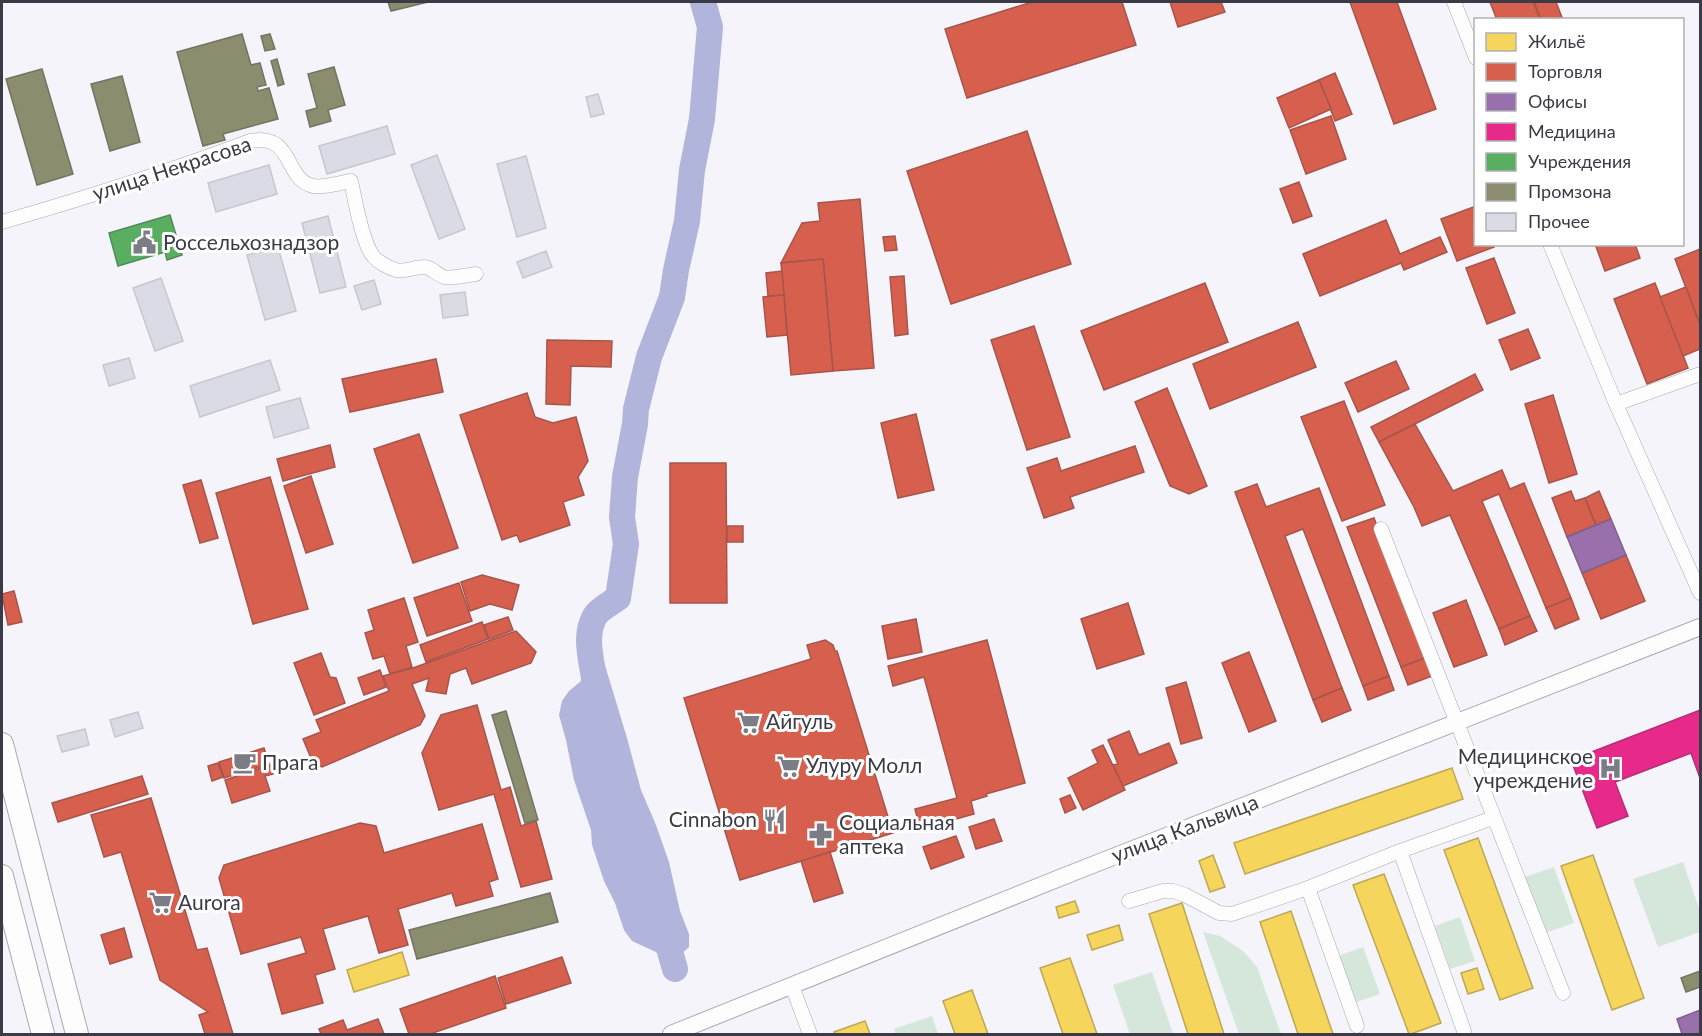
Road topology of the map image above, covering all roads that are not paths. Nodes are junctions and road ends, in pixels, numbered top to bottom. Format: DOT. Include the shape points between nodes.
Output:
graph roads {
  1 [pos="1454,2"];
  2 [pos="1474,53"];
  3 [pos="2,222"];
  4 [pos="1551,246"];
  5 [pos="476,274"];
  6 [pos="1701,374"];
  7 [pos="1616,404"];
  8 [pos="1381,529"];
  9 [pos="1701,592"];
  10 [pos="1701,627"];
  11 [pos="1456,722"];
  12 [pos="2,744"];
  13 [pos="1493,818"];
  14 [pos="1400,851"];
  15 [pos="2,876"];
  16 [pos="1308,888"];
  17 [pos="1129,901"];
  18 [pos="792,986"];
  19 [pos="1563,993"];
  20 [pos="1357,1026"];
  21 [pos="1464,1031"];
  22 [pos="43,1035"];
  23 [pos="77,1035"];
  24 [pos="671,1035"];
  25 [pos="810,1035"];
  1 -- 2 [label="street"];
  3 -- 5 [label="street, улица Некрасова" via="260,139 278,146 297,174 310,185 351,181 367,244 379,262 397,270 425,267 449,277"];
  4 -- 7 [label="street"];
  6 -- 7 [label="street"];
  7 -- 9 [label="street"];
  8 -- 11 [label="street"];
  10 -- 11 [label="street, улица Кальвица"];
  11 -- 13 [label="street"];
  11 -- 18 [label="street, улица Кальвица"];
  12 -- 23 [label="main road"];
  13 -- 14 [label="street"];
  13 -- 19 [label="street"];
  14 -- 16 [label="street"];
  14 -- 21 [label="street"];
  15 -- 22 [label="main road"];
  16 -- 17 [label="street" via="1232,914 1220,913 1173,891"];
  16 -- 20 [label="street"];
  18 -- 24 [label="street, улица Кальвица"];
  18 -- 25 [label="street"];
}
